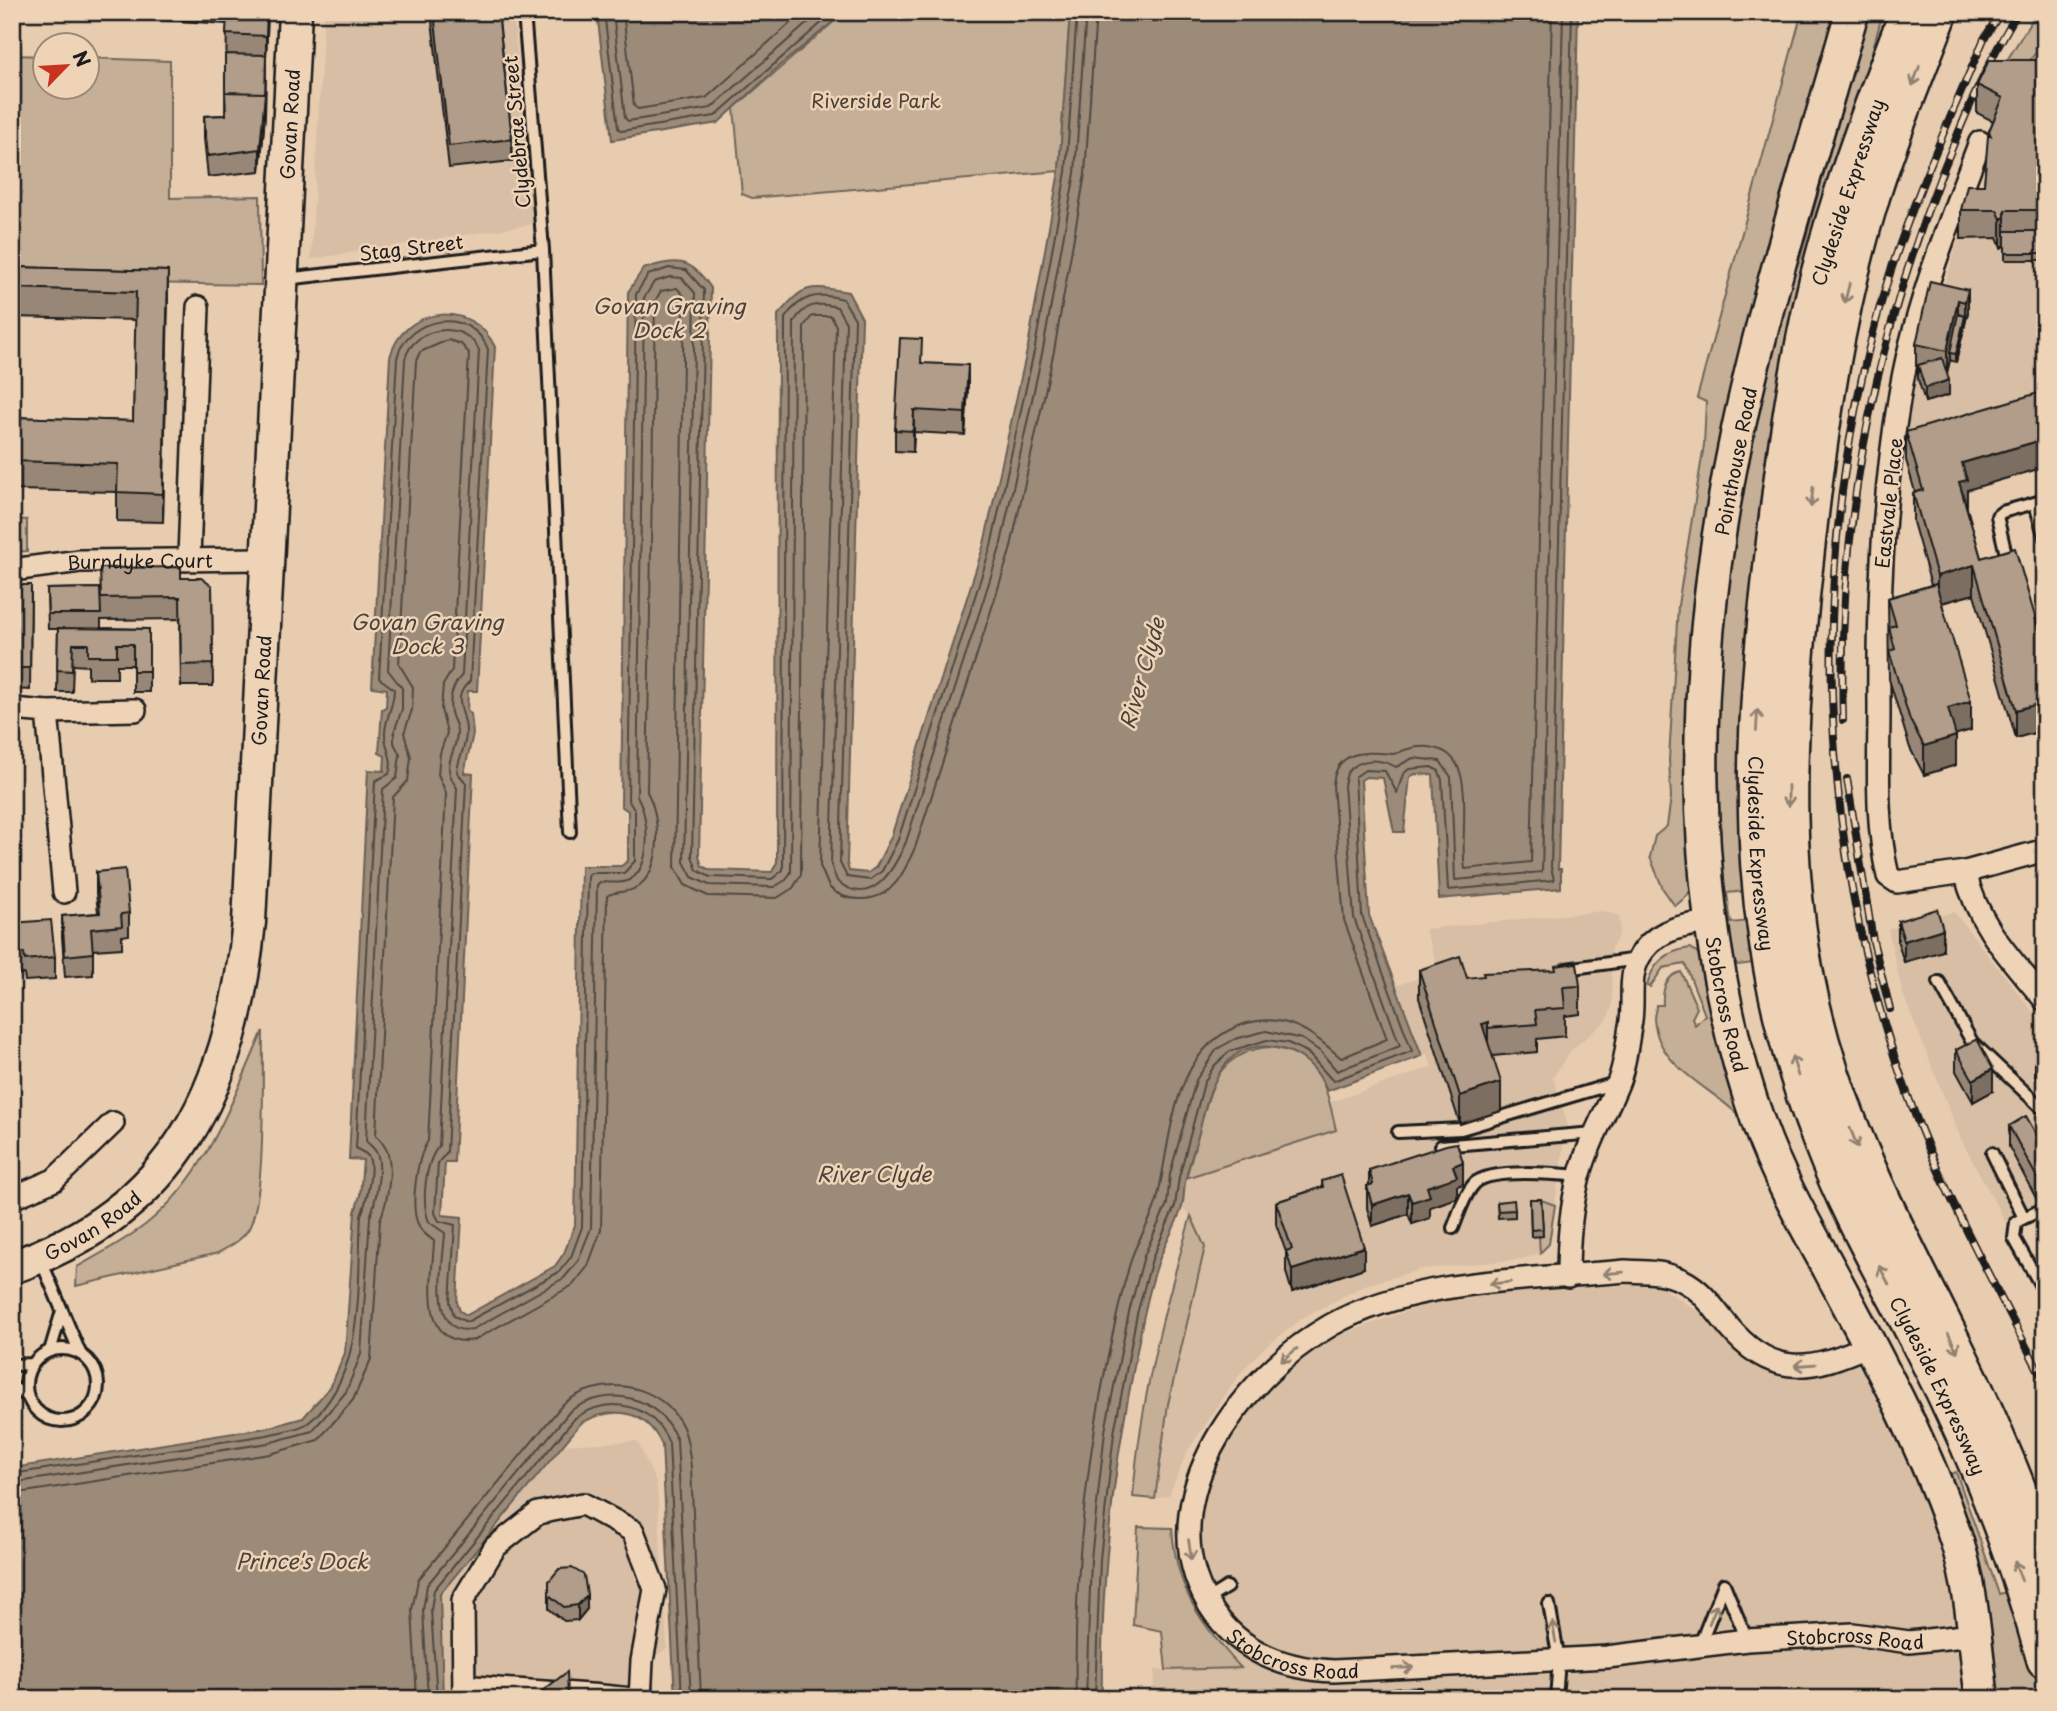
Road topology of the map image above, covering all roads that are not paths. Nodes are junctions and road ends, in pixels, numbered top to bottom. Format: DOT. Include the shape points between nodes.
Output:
graph roads {
  1 [pos="295,12"];
  2 [pos="524,12"];
  3 [pos="1852,12"];
  4 [pos="1898,12"];
  5 [pos="1908,12"];
  6 [pos="1940,12"];
  7 [pos="1868,120"];
  8 [pos="1980,142"];
  9 [pos="543,250"];
  10 [pos="283,280"];
  11 [pos="198,307"];
  12 [pos="2040,502"];
  13 [pos="2045,538"];
  14 [pos="189,558"];
  15 [pos="268,559"];
  16 [pos="2010,569"];
  17 [pos="12,570"];
  18 [pos="12,709"];
  19 [pos="135,710"];
  20 [pos="47,712"];
  21 [pos="570,832"];
  22 [pos="2045,850"];
  23 [pos="1965,872"];
  24 [pos="64,892"];
  25 [pos="1711,922"];
  26 [pos="1638,959"];
  27 [pos="1548,971"];
  28 [pos="1939,982"];
  29 [pos="2045,1000"];
  30 [pos="1619,1082"];
  31 [pos="2045,1111"];
  32 [pos="113,1123"];
  33 [pos="1398,1132"];
  34 [pos="1594,1133"];
  35 [pos="1441,1146"];
  36 [pos="1992,1153"];
  37 [pos="1579,1176"];
  38 [pos="12,1198"];
  39 [pos="2045,1208"];
  40 [pos="2024,1218"];
  41 [pos="1453,1228"];
  42 [pos="26,1263"];
  43 [pos="1568,1277"];
  44 [pos="2045,1293"];
  45 [pos="62,1311"];
  46 [pos="1869,1345"];
  47 [pos="50,1351"];
  48 [pos="80,1353"];
  49 [pos="12,1364"];
  50 [pos="33,1364"];
  51 [pos="12,1387"];
  52 [pos="27,1396"];
  53 [pos="2045,1560"];
  54 [pos="1227,1587"];
  55 [pos="1206,1600"];
  56 [pos="1549,1604"];
  57 [pos="1973,1635"];
  58 [pos="1747,1640"];
  59 [pos="1699,1644"];
  60 [pos="1559,1660"];
  61 [pos="2045,1660"];
  62 [pos="464,1692"];
  63 [pos="631,1699"];
  64 [pos="640,1699"];
  65 [pos="1556,1699"];
  66 [pos="1982,1699"];
  1 -- 10 [label="street, Govan Road"];
  2 -- 9 [label="lane, Clydebrae Street"];
  3 -- 25 [label="street, Pointhouse Road" via="1758,348 1724,502 1710,616 1703,733"];
  4 -- 7 [label="main road"];
  5 -- 7 [label="main road, Clydeside Expressway"];
  6 -- 53 [label="main road, Clydeside Expressway, one-way" via="1872,195 1819,429 1796,645 1788,833 1806,979 1853,1137 1995,1433"];
  61 -- 7 [label="main road, Clydeside Expressway, one-way" via="2027,1595 1965,1437 1847,1204 1821,1142 1781,1016 1761,908 1754,784 1756,716 1789,422 1825,252"];
  8 -- 23 [label="street, Eastvale Place" via="1928,282 1899,398 1882,541 1878,624 1879,807 1888,876 1897,882"];
  9 -- 10 [label="lane, Stag Street"];
  9 -- 21 [label="lane, Clydebrae Street"];
  10 -- 15 [label="street, Govan Road"];
  11 -- 14 [label="street"];
  12 -- 13 [label="lane"];
  12 -- 16 [label="lane" via="1997,516"];
  14 -- 15 [label="street, Burndyke Court"];
  14 -- 17 [label="street, Burndyke Court" via="80,561"];
  15 -- 42 [label="street, Govan Road" via="248,934 237,1012 222,1064 177,1152 148,1185 92,1229"];
  18 -- 20 [label="street"];
  19 -- 20 [label="street"];
  20 -- 24 [label="street"];
  22 -- 23 [label="street"];
  23 -- 29 [label="street" via="1984,923"];
  25 -- 26 [label="street, Stobcross Road" via="1673,928 1653,941"];
  25 -- 46 [label="street, Stobcross Road" via="1728,1025 1763,1134"];
  26 -- 27 [label="lane"];
  26 -- 30 [label="street"];
  28 -- 31 [label="lane" via="1972,1042"];
  30 -- 33 [label="lane" via="1461,1129"];
  30 -- 34 [label="street"];
  32 -- 38 [label="street" via="54,1180"];
  34 -- 35 [label="lane"];
  34 -- 37 [label="street"];
  36 -- 40 [label="lane"];
  37 -- 41 [label="lane" via="1482,1178 1471,1189"];
  37 -- 43 [label="street" via="1568,1230"];
  39 -- 40 [label="lane"];
  40 -- 44 [label="lane" via="2016,1222 2014,1238"];
  42 -- 45 [label="lane"];
  46 -- 43 [label="street, Stobcross Road, one-way" via="1821,1363 1779,1365 1759,1357 1709,1300 1676,1277 1625,1272"];
  43 -- 55 [label="street, Stobcross Road, one-way" via="1444,1289 1385,1301 1332,1325 1282,1361 1243,1401 1221,1432 1196,1483 1188,1542"];
  45 -- 47 [label="lane"];
  45 -- 48 [label="lane"];
  46 -- 57 [label="street, Stobcross Road" via="1929,1469 1957,1542"];
  47 -- 48 [label="lane"];
  47 -- 50 [label="lane"];
  48 -- 52 [label="lane" via="98,1382 93,1405 85,1413 63,1422 51,1420 41,1415"];
  49 -- 50 [label="lane"];
  50 -- 52 [label="lane"];
  51 -- 52 [label="lane"];
  54 -- 55 [label="lane"];
  55 -- 60 [label="street, Stobcross Road, one-way" via="1220,1621 1250,1648 1304,1670"];
  60 -- 56 [label="lane, one-way"];
  57 -- 58 [label="street, Stobcross Road" via="1909,1642 1853,1634"];
  57 -- 66 [label="street, Stobcross Road"];
  58 -- 59 [label="street, Stobcross Road"];
  59 -- 58 [label="lane, one-way" via="1724,1584"];
  59 -- 60 [label="street, Stobcross Road"];
  60 -- 65 [label="lane"];
  62 -- 63 [label="street" via="569,1691"];
  62 -- 64 [label="street" via="463,1600 495,1547 538,1513 583,1504 633,1531 655,1589"];
}
